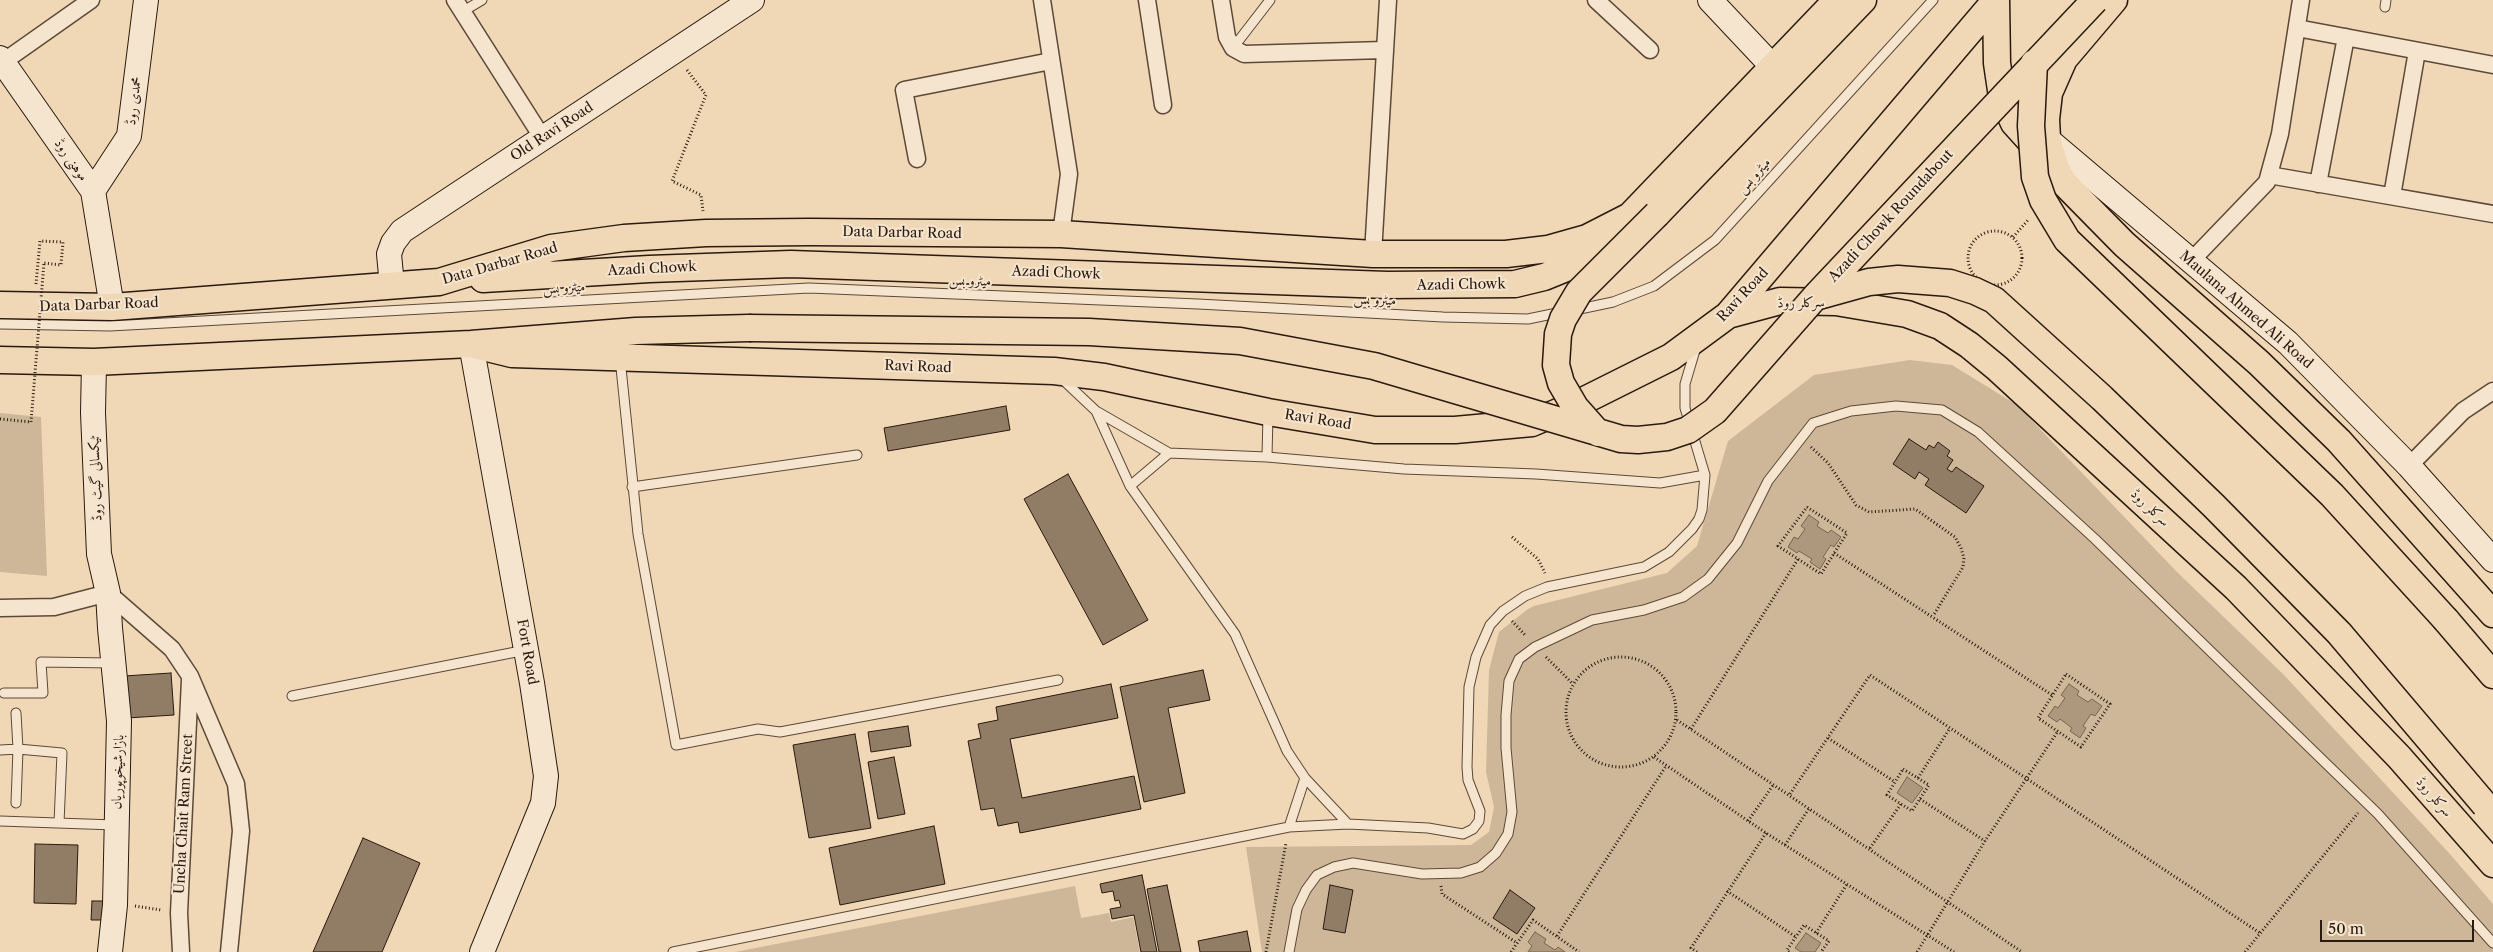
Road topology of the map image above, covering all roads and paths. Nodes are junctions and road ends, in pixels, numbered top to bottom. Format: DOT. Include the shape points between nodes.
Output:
graph roads {
  1 [pos="91,0"];
  2 [pos="146,0"];
  3 [pos="482,0"];
  4 [pos="752,0"];
  5 [pos="1042,0"];
  6 [pos="1147,0"];
  7 [pos="1220,0"];
  8 [pos="1270,0"];
  9 [pos="1388,0"];
  10 [pos="1596,0"];
  11 [pos="1710,0"];
  12 [pos="1837,0"];
  13 [pos="1863,0"];
  14 [pos="1932,0"];
  15 [pos="1996,0"];
  16 [pos="2095,0"];
  17 [pos="2114,0"];
  18 [pos="2301,0"];
  19 [pos="458,6"];
  20 [pos="2297,28"];
  21 [pos="2346,38"];
  22 [pos="1232,48"];
  23 [pos="1384,50"];
  24 [pos="1650,50"];
  25 [pos="2417,51"];
  26 [pos="674,53"];
  27 [pos="1,60"];
  28 [pos="1051,60"];
  29 [pos="2034,63"];
  30 [pos="2493,65"];
  31 [pos="1773,67"];
  32 [pos="1163,105"];
  33 [pos="542,138"];
  34 [pos="2047,139"];
  35 [pos="917,159"];
  36 [pos="2056,169"];
  37 [pos="2269,175"];
  38 [pos="2318,184"];
  39 [pos="93,191"];
  40 [pos="2392,196"];
  41 [pos="1657,214"];
  42 [pos="2493,214"];
  43 [pos="1984,232"];
  44 [pos="706,233"];
  45 [pos="1061,234"];
  46 [pos="1373,254"];
  47 [pos="2191,261"];
  48 [pos="438,282"];
  49 [pos="392,286"];
  50 [pos="1815,297"];
  51 [pos="0,305"];
  52 [pos="34,307"];
  53 [pos="112,307"];
  54 [pos="1728,314"];
  55 [pos="0,324"];
  56 [pos="1699,337"];
  57 [pos="471,344"];
  58 [pos="620,358"];
  59 [pos="0,360"];
  60 [pos="94,362"];
  61 [pos="1054,371"];
  62 [pos="2493,390"];
  63 [pos="1096,411"];
  64 [pos="1268,412"];
  65 [pos="0,419"];
  66 [pos="1598,434"];
  67 [pos="1801,438"];
  68 [pos="1169,453"];
  69 [pos="857,455"];
  70 [pos="1267,457"];
  71 [pos="2409,466"];
  72 [pos="1705,475"];
  73 [pos="1130,486"];
  74 [pos="632,487"];
  75 [pos="1512,537"];
  76 [pos="1834,553"];
  77 [pos="1798,559"];
  78 [pos="2493,560"];
  79 [pos="1547,587"];
  80 [pos="108,593"];
  81 [pos="0,608"];
  82 [pos="2493,614"];
  83 [pos="1933,616"];
  84 [pos="526,650"];
  85 [pos="113,663"];
  86 [pos="2493,675"];
  87 [pos="190,676"];
  88 [pos="1058,680"];
  89 [pos="4,693"];
  90 [pos="2052,695"];
  91 [pos="292,696"];
  92 [pos="16,713"];
  93 [pos="1676,720"];
  94 [pos="1691,728"];
  95 [pos="1950,728"];
  96 [pos="2058,731"];
  97 [pos="1828,738"];
  98 [pos="18,749"];
  99 [pos="0,750"];
  100 [pos="1654,757"];
  101 [pos="1666,766"];
  102 [pos="1305,778"];
  103 [pos="1918,778"];
  104 [pos="2026,778"];
  105 [pos="1895,782"];
  106 [pos="1774,784"];
  107 [pos="1790,794"];
  108 [pos="1920,799"];
  109 [pos="16,803"];
  110 [pos="1901,804"];
  111 [pos="2366,804"];
  112 [pos="1810,807"];
  113 [pos="2489,810"];
  114 [pos="0,821"];
  115 [pos="1748,821"];
  116 [pos="59,823"];
  117 [pos="1348,824"];
  118 [pos="116,825"];
  119 [pos="1289,827"];
  120 [pos="1766,833"];
  121 [pos="1985,842"];
  122 [pos="1785,845"];
  123 [pos="1870,848"];
  124 [pos="2493,864"];
  125 [pos="1441,873"];
  126 [pos="1847,884"];
  127 [pos="1726,891"];
  128 [pos="1949,901"];
  129 [pos="115,904"];
  130 [pos="179,913"];
  131 [pos="1816,932"];
  132 [pos="2260,933"];
  133 [pos="1928,935"];
  134 [pos="1557,936"];
  135 [pos="1796,937"];
  136 [pos="1517,942"];
  137 [pos="2493,943"];
  138 [pos="110,952"];
  139 [pos="182,952"];
  140 [pos="228,952"];
  141 [pos="482,952"];
  142 [pos="673,952"];
  143 [pos="1266,952"];
  144 [pos="1289,952"];
  145 [pos="1511,952"];
  146 [pos="1579,952"];
  147 [pos="1697,952"];
  148 [pos="1790,952"];
  149 [pos="1822,952"];
  150 [pos="1917,952"];
  151 [pos="1954,952"];
  152 [pos="2022,952"];
  153 [pos="2245,952"];
  1 -- 27 [label="street"];
  2 -- 39 [label="street, محمدی روڈ" via="129,136"];
  3 -- 19 [label="lane"];
  4 -- 26 [label="street, Old Ravi Road"];
  5 -- 28 [label="street"];
  6 -- 32 [label="street"];
  7 -- 22 [label="street"];
  8 -- 22 [label="lane"];
  9 -- 23 [label="street"];
  10 -- 24 [label="street"];
  11 -- 31 [label="street"];
  12 -- 31 [label="main road"];
  13 -- 41 [label="main road"];
  14 -- 55 [label="lane, میٹرو بس" via="1715,240 1654,286 1613,302 1528,319 1443,318 809,288 110,326"];
  15 -- 36 [label="main road" via="1996,63 2002,97 2014,123"];
  15 -- 54 [label="main road, Ravi Road"];
  16 -- 29 [label="main road, Azadi Chowk Roundabout, bridge"];
  17 -- 34 [label="main road" via="2064,59 2049,93"];
  18 -- 20 [label="street"];
  19 -- 33 [label="street"];
  20 -- 21 [label="street"];
  20 -- 37 [label="street" via="2280,134"];
  21 -- 25 [label="street"];
  21 -- 38 [label="street"];
  22 -- 23 [label="street" via="1244,54"];
  23 -- 46 [label="street"];
  25 -- 30 [label="street"];
  25 -- 40 [label="street"];
  26 -- 33 [label="street, Old Ravi Road"];
  26 -- 44 [label="path" via="706,95 672,181 701,195"];
  27 -- 39 [label="street, موہنی روڈ"];
  28 -- 35 [label="street" via="904,90"];
  28 -- 45 [label="street" via="1068,174"];
  29 -- 50 [label="main road, Azadi Chowk Roundabout, bridge"];
  29 -- 86 [label="main road, bridge" via="2031,134 2035,177 2043,200 2067,240 2332,495"];
  31 -- 46 [label="main road" via="1630,216 1587,238 1548,249 1506,254"];
  33 -- 49 [label="street, Old Ravi Road" via="402,231 389,254"];
  34 -- 36 [label="main road"];
  34 -- 47 [label="street, Maulana Ahmed Ali Road"];
  36 -- 82 [label="main road" via="2064,183 2124,244 2258,363 2339,441"];
  37 -- 38 [label="street"];
  37 -- 47 [label="street" via="2267,182"];
  38 -- 40 [label="street"];
  39 -- 53 [label="street, موہنی روڈ"];
  40 -- 42 [label="street"];
  41 -- 48 [label="main road, Azadi Chowk, bridge" via="1571,266 1544,277 1492,286 790,264"];
  41 -- 66 [label="main road, bridge" via="1579,292 1558,334 1556,365 1561,383 1575,407"];
  43 -- 43 [label="path" via="1973,241 1967,255 1969,270 1979,281 1992,286 2006,284 2016,275 2022,262 2020,248 2013,237 1999,230"];
  44 -- 45 [label="main road, Data Darbar Road"];
  44 -- 48 [label="main road, Data Darbar Road" via="624,238 551,248"];
  45 -- 46 [label="main road"];
  47 -- 71 [label="street, Maulana Ahmed Ali Road" via="2288,343"];
  48 -- 49 [label="main road, Data Darbar Road"];
  49 -- 53 [label="main road, Data Darbar Road"];
  50 -- 66 [label="main road, Azadi Chowk Roundabout, bridge" via="1702,422 1679,434 1654,439 1621,440"];
  50 -- 113 [label="main road, سرکلر روڈ, bridge" via="1869,282 1898,279 1950,283 1994,300 2214,506 2339,633"];
  51 -- 52 [label="main road, Data Darbar Road"];
  52 -- 53 [label="main road, Data Darbar Road"];
  52 -- 65 [label="path, bridge" via="40,240 63,242 62,265 44,263 31,422"];
  54 -- 56 [label="main road, Ravi Road"];
  54 -- 124 [label="main road, سرکلر روڈ" via="1780,301 1836,302 1907,314 1940,326 1969,345 2236,588 2399,757"];
  56 -- 64 [label="main road, Ravi Road" via="1670,357 1532,423 1455,430 1375,430"];
  56 -- 72 [label="lane" via="1686,384 1685,408"];
  57 -- 58 [label="main road, Ravi Road" via="512,354"];
  57 -- 60 [label="main road"];
  57 -- 66 [label="main road, bridge" via="636,331 749,328 1089,332 1240,342 1374,366"];
  57 -- 84 [label="street, Fort Road"];
  58 -- 61 [label="main road, Ravi Road"];
  58 -- 74 [label="lane"];
  59 -- 60 [label="main road"];
  60 -- 80 [label="street, ٹیکسالی گیٹ روڈ" via="99,554"];
  61 -- 63 [label="lane"];
  61 -- 64 [label="main road, Ravi Road" via="1129,382"];
  62 -- 71 [label="street" via="2463,410"];
  63 -- 68 [label="lane"];
  63 -- 73 [label="lane"];
  64 -- 70 [label="lane"];
  67 -- 83 [label="path" via="1828,463 1856,505 1869,512 1915,509 1955,537 1964,558 1963,567"];
  67 -- 111 [label="lane" via="1813,423 1851,411 1896,406 1942,410 1978,432 2095,539"];
  67 -- 125 [label="lane" via="1768,481 1737,542 1708,579 1683,597 1644,610 1592,620 1565,631 1519,659 1509,682 1506,715 1512,812 1508,834 1496,853 1480,867 1461,873"];
  68 -- 70 [label="lane"];
  68 -- 73 [label="lane"];
  69 -- 74 [label="lane"];
  70 -- 72 [label="lane" via="1404,469 1660,483"];
  71 -- 78 [label="street, Maulana Ahmed Ali Road"];
  72 -- 79 [label="lane" via="1699,519 1669,552 1644,567"];
  73 -- 102 [label="lane" via="1235,634 1287,751"];
  74 -- 88 [label="lane" via="676,745 758,729 780,732"];
  75 -- 79 [label="path" via="1538,559 1545,572"];
  76 -- 77 [label="path" via="1821,574"];
  76 -- 77 [label="path" via="1847,533 1807,507 1778,546"];
  76 -- 83 [label="path"];
  77 -- 94 [label="path"];
  79 -- 117 [label="lane" via="1525,596 1503,611 1490,625 1476,657 1469,688 1467,767 1468,780 1480,811 1476,825 1463,834 1428,828"];
  80 -- 81 [label="street" via="54,607"];
  80 -- 85 [label="street, بازارشیخوپوریاں"];
  80 -- 87 [label="street" via="172,649"];
  83 -- 90 [label="path"];
  84 -- 91 [label="lane"];
  84 -- 141 [label="street, Fort Road" via="546,776 543,803"];
  85 -- 89 [label="lane" via="40,662 43,693"];
  85 -- 118 [label="street, بازارشیخوپوریاں" via="119,721"];
  87 -- 130 [label="street, Uncha Chait Ram Street"];
  87 -- 140 [label="street" via="236,784 241,831"];
  90 -- 96 [label="path" via="2038,718"];
  90 -- 96 [label="path" via="2066,674 2110,704 2082,747"];
  92 -- 98 [label="lane"];
  93 -- 94 [label="path"];
  93 -- 100 [label="path" via="1672,734"];
  93 -- 100 [label="path" via="1674,692 1667,680 1658,669 1639,659 1605,658 1581,673 1573,684 1567,698 1568,728 1584,753 1596,762 1618,767 1640,764"];
  94 -- 106 [label="path"];
  95 -- 97 [label="path" via="1870,675"];
  95 -- 103 [label="path"];
  95 -- 104 [label="path"];
  96 -- 104 [label="path"];
  97 -- 105 [label="path"];
  97 -- 107 [label="path"];
  98 -- 99 [label="lane"];
  98 -- 109 [label="lane"];
  98 -- 116 [label="lane" via="62,753"];
  100 -- 101 [label="path"];
  101 -- 115 [label="path"];
  101 -- 134 [label="path"];
  102 -- 117 [label="lane"];
  102 -- 119 [label="lane"];
  103 -- 105 [label="path" via="1904,769"];
  103 -- 108 [label="path" via="1928,785"];
  104 -- 121 [label="path"];
  104 -- 132 [label="path"];
  105 -- 110 [label="path" via="1887,795"];
  106 -- 107 [label="path"];
  106 -- 115 [label="path"];
  107 -- 112 [label="path"];
  108 -- 110 [label="path" via="1912,811"];
  108 -- 121 [label="path"];
  110 -- 123 [label="path"];
  111 -- 132 [label="path"];
  111 -- 137 [label="lane"];
  112 -- 122 [label="path"];
  112 -- 123 [label="path"];
  114 -- 116 [label="lane"];
  115 -- 120 [label="path"];
  116 -- 118 [label="lane"];
  117 -- 119 [label="lane"];
  118 -- 129 [label="street, بازارشیخوپوریاں"];
  119 -- 142 [label="lane"];
  119 -- 143 [label="path"];
  120 -- 122 [label="path"];
  120 -- 127 [label="path"];
  121 -- 128 [label="path"];
  122 -- 126 [label="path"];
  123 -- 128 [label="path"];
  125 -- 136 [label="path" via="1442,894"];
  125 -- 144 [label="lane" via="1422,874 1353,863 1334,867 1317,876 1306,890 1297,909"];
  126 -- 131 [label="path"];
  126 -- 133 [label="path"];
  127 -- 135 [label="path"];
  127 -- 147 [label="path" via="1691,948"];
  128 -- 133 [label="path"];
  128 -- 152 [label="path"];
  129 -- 130 [label="path"];
  129 -- 138 [label="street, بازارشیخوپوریاں"];
  130 -- 139 [label="street, Uncha Chait Ram Street"];
  131 -- 135 [label="path" via="1804,925"];
  131 -- 149 [label="path" via="1829,941"];
  132 -- 153 [label="path"];
  133 -- 150 [label="path"];
  133 -- 151 [label="path"];
  134 -- 136 [label="path" via="1533,920"];
  134 -- 146 [label="path"];
  135 -- 148 [label="path" via="1787,950"];
  136 -- 145 [label="path"];
}
